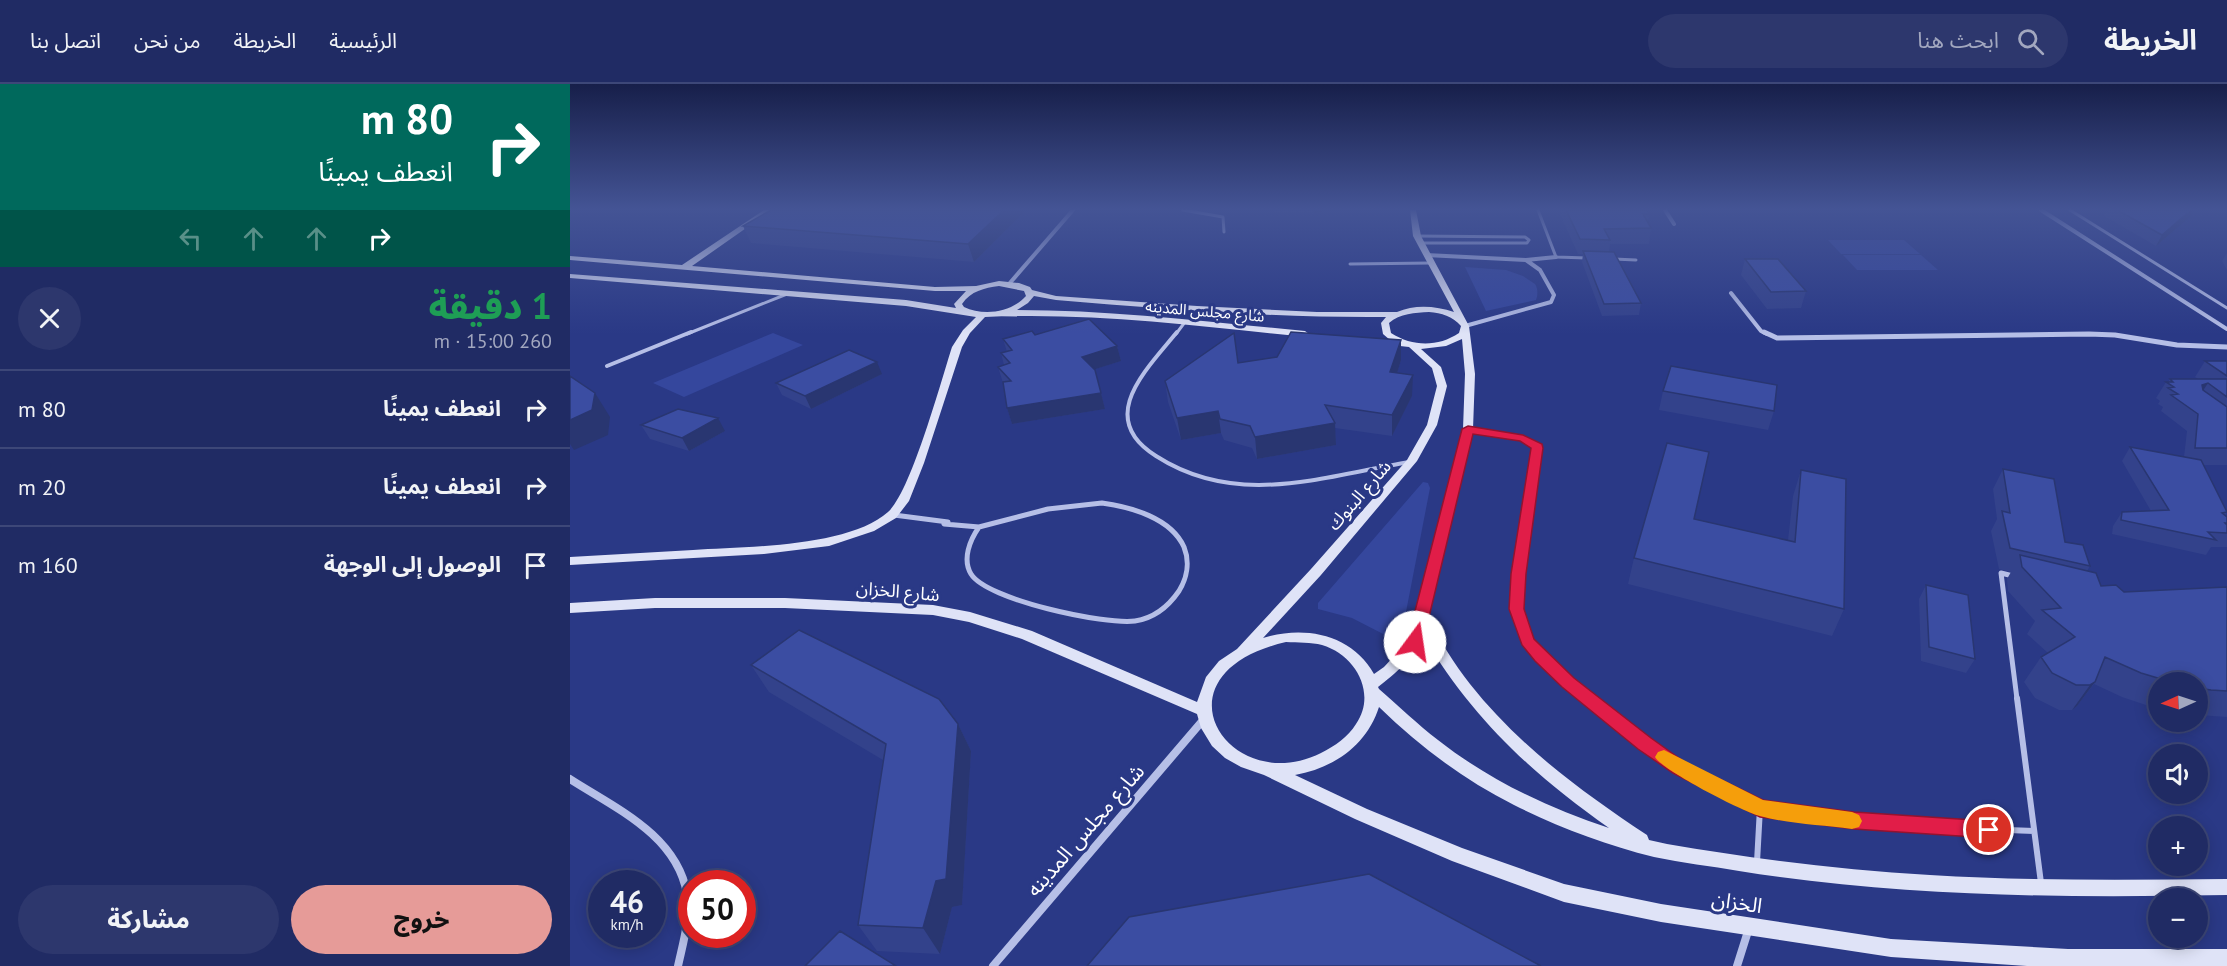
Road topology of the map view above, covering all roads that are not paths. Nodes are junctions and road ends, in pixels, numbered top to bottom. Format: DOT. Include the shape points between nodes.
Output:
graph roads {
  1 [pos="708,251"];
  2 [pos="1038,251"];
  3 [pos="1424,251"];
  4 [pos="1555,251"];
  5 [pos="2105,251"];
  6 [pos="2136,251"];
  7 [pos="1557,257"];
  8 [pos="570,258"];
  9 [pos="1590,258"];
  10 [pos="1428,259"];
  11 [pos="1613,259"];
  12 [pos="1526,260"];
  13 [pos="1636,260"];
  14 [pos="1350,264"];
  15 [pos="685,267"];
  16 [pos="570,276"];
  17 [pos="1010,284"];
  18 [pos="980,288"];
  19 [pos="1028,292"];
  20 [pos="1731,293"];
  21 [pos="787,294"];
  22 [pos="2227,308"];
  23 [pos="1197,309"];
  24 [pos="967,312"];
  25 [pos="989,314"];
  26 [pos="1396,314"];
  27 [pos="1185,322"];
  28 [pos="1464,326"];
  29 [pos="2227,329"];
  30 [pos="1310,335"];
  31 [pos="1378,341"];
  32 [pos="1412,345"];
  33 [pos="2227,347"];
  34 [pos="607,366"];
  35 [pos="1468,429"];
  36 [pos="1412,461"];
  37 [pos="892,515"];
  38 [pos="980,527"];
  39 [pos="570,561"];
  40 [pos="2024,579"];
  41 [pos="570,608"];
  42 [pos="1421,620"];
  43 [pos="1242,652"];
  44 [pos="1372,689"];
  45 [pos="1204,715"];
  46 [pos="1266,768"];
  47 [pos="570,779"];
  48 [pos="1760,808"];
  49 [pos="2034,831"];
  50 [pos="1655,849"];
  51 [pos="1757,865"];
  52 [pos="2227,887"];
  53 [pos="2042,889"];
  54 [pos="1749,927"];
  55 [pos="2227,959"];
  56 [pos="678,966"];
  57 [pos="993,966"];
  58 [pos="1737,966"];
  1 -- 15 [label="main road"];
  2 -- 17 [label="street"];
  3 -- 10 [label="main road"];
  4 -- 7 [label="lane"];
  5 -- 29 [label="street"];
  6 -- 22 [label="lane"];
  7 -- 9 [label="lane"];
  7 -- 12 [label="street"];
  8 -- 15 [label="main road"];
  10 -- 12 [label="street"];
  10 -- 14 [label="lane"];
  10 -- 28 [label="main road"];
  11 -- 13 [label="lane"];
  12 -- 28 [label="street" via="1545,278 1554,295 1551,302"];
  15 -- 18 [label="main road" via="935,289"];
  16 -- 21 [label="main road"];
  17 -- 18 [label="main road"];
  17 -- 19 [label="main road, شارع مجلس المدينه"];
  18 -- 24 [label="main road" via="961,298 960,309"];
  19 -- 23 [label="main road, شارع مجلس المدينه" via="1056,298"];
  19 -- 25 [label="main road" via="1030,296 1022,304"];
  20 -- 33 [label="street" via="1761,331 1777,338 2089,334"];
  21 -- 24 [label="main road"];
  21 -- 34 [label="lane"];
  23 -- 26 [label="main road, شارع مجلس المدينه"];
  23 -- 27 [label="main road"];
  24 -- 25 [label="main road, شارع مجلس المدينه"];
  25 -- 27 [label="main road, شارع مجلس المدينه" via="1050,313"];
  25 -- 37 [label="main road" via="966,332 957,347 919,463 903,501"];
  26 -- 28 [label="main road, شارع مجلس المدينه" via="1429,309 1450,313"];
  26 -- 32 [label="main road, شارع البنوك" via="1385,323 1387,334"];
  27 -- 30 [label="main road, شارع مجلس المدينه"];
  27 -- 36 [label="lane" via="1137,384 1127,404 1128,425 1136,442 1162,461 1191,477 1213,483 1266,487"];
  28 -- 32 [label="main road" via="1463,334 1449,343"];
  28 -- 35 [label="main road" via="1470,374"];
  31 -- 32 [label="main road"];
  32 -- 36 [label="main road, شارع البنوك" via="1436,367 1442,386 1432,425"];
  35 -- 42 [label="main road"];
  35 -- 48 [label="lane" via="1523,438 1536,444 1517,592 1517,609 1527,641 1568,682 1645,743 1680,768"];
  36 -- 43 [label="main road, شارع البنوك"];
  37 -- 38 [label="lane"];
  37 -- 39 [label="main road" via="870,528 829,542 764,550"];
  38 -- 38 [label="lane" via="968,548 972,576 1002,594 1088,620 1107,623 1148,619 1171,603 1186,576 1187,552 1179,536 1143,510 1122,505 1076,505"];
  40 -- 49 [label="lane" via="2001,573"];
  41 -- 45 [label="main road, شارع الخزان" via="655,603 785,603 933,610 1027,634"];
  42 -- 44 [label="main road" via="1415,642"];
  42 -- 50 [label="main road" via="1465,687 1525,753 1563,786"];
  43 -- 44 [label="main road" via="1263,642 1286,638 1320,640 1350,653 1363,667"];
  43 -- 45 [label="main road" via="1213,680 1206,695"];
  44 -- 46 [label="main road" via="1371,713 1360,733 1343,750 1320,762"];
  44 -- 50 [label="main road, الخزان" via="1406,725 1490,784 1542,810"];
  45 -- 46 [label="main road" via="1211,736 1224,751 1243,762"];
  45 -- 57 [label="street, شارع مجلس المدينه"];
  46 -- 54 [label="main road, الخزان" via="1458,855 1564,892"];
  47 -- 56 [label="street" via="663,842 677,860 687,882 689,909"];
  48 -- 49 [label="lane" via="1900,825"];
  48 -- 51 [label="lane"];
  49 -- 53 [label="lane"];
  50 -- 51 [label="main road, الخزان"];
  51 -- 53 [label="main road, الخزان" via="1867,880"];
  52 -- 53 [label="main road, الخزان"];
  54 -- 55 [label="main road, الخزان" via="1891,948 2068,959"];
  54 -- 58 [label="street"];
}
